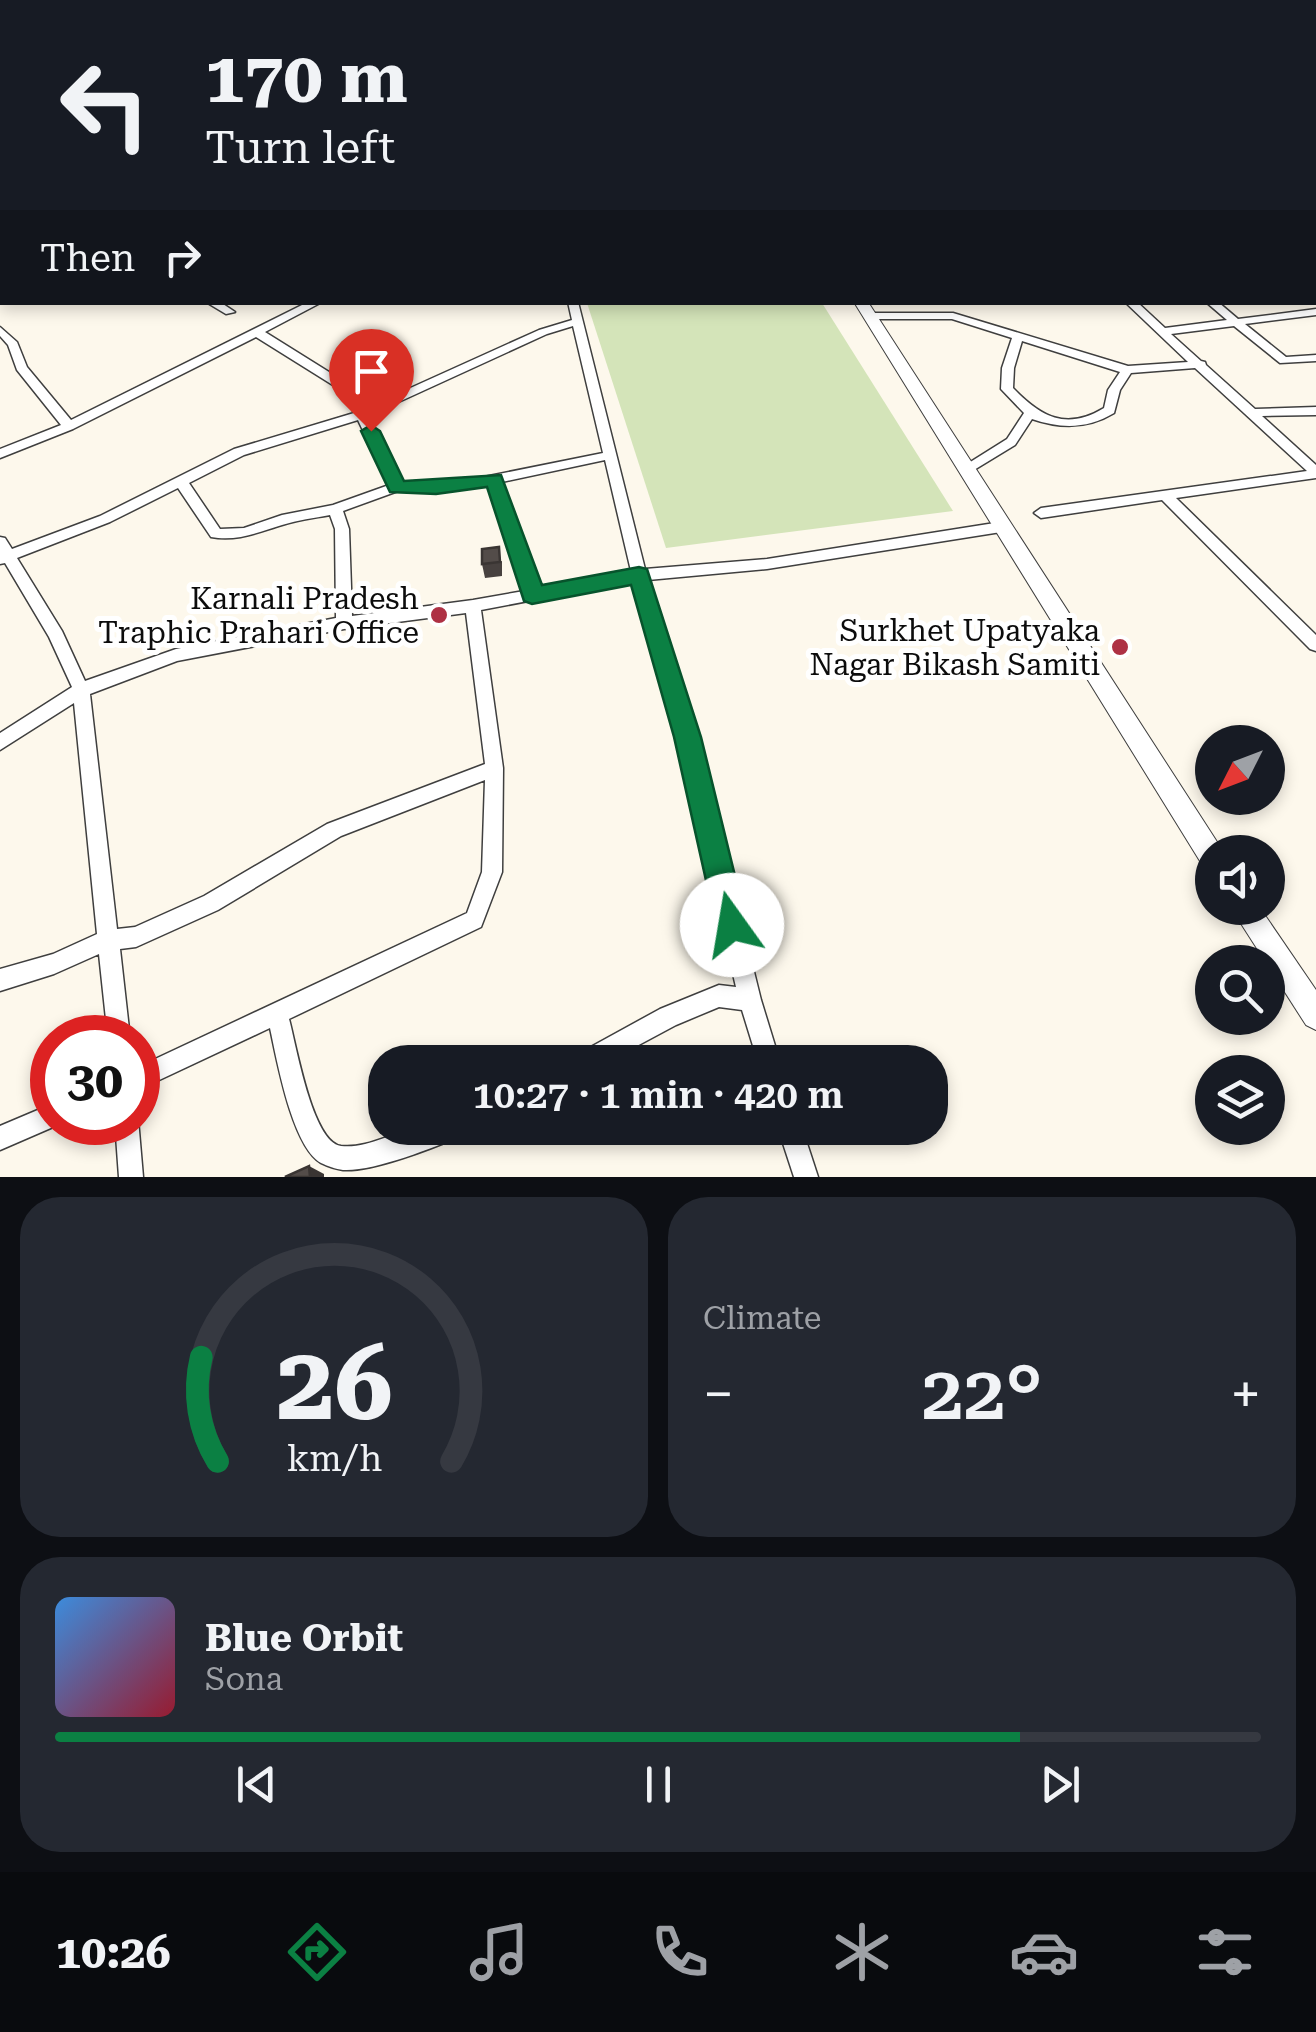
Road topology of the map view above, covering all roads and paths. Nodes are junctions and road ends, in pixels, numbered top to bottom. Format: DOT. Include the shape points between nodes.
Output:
graph roads {
  1 [pos="217,305"];
  2 [pos="311,305"];
  3 [pos="573,305"];
  4 [pos="967,305"];
  5 [pos="1134,305"];
  6 [pos="1215,305"];
  7 [pos="866,309"];
  8 [pos="230,312"];
  9 [pos="1316,312"];
  10 [pos="953,316"];
  11 [pos="1235,320"];
  12 [pos="575,322"];
  13 [pos="0,330"];
  14 [pos="1165,330"];
  15 [pos="258,333"];
  16 [pos="1018,338"];
  17 [pos="1316,358"];
  18 [pos="1201,364"];
  19 [pos="1127,370"];
  20 [pos="1316,412"];
  21 [pos="1251,413"];
  22 [pos="363,414"];
  23 [pos="1030,414"];
  24 [pos="69,426"];
  25 [pos="0,454"];
  26 [pos="611,455"];
  27 [pos="969,469"];
  28 [pos="1316,473"];
  29 [pos="494,479"];
  30 [pos="180,480"];
  31 [pos="397,487"];
  32 [pos="1166,496"];
  33 [pos="335,509"];
  34 [pos="1041,513"];
  35 [pos="1001,528"];
  36 [pos="4,552"];
  37 [pos="639,575"];
  38 [pos="532,595"];
  39 [pos="473,606"];
  40 [pos="344,623"];
  41 [pos="1316,645"];
  42 [pos="81,690"];
  43 [pos="0,742"];
  44 [pos="494,768"];
  45 [pos="1199,835"];
  46 [pos="1255,925"];
  47 [pos="108,940"];
  48 [pos="0,980"];
  49 [pos="750,1000"];
  50 [pos="278,1014"];
  51 [pos="116,1015"];
  52 [pos="1316,1015"];
  53 [pos="617,1045"];
  54 [pos="764,1045"];
  55 [pos="160,1069"];
  56 [pos="30,1125"];
  57 [pos="0,1138"];
  58 [pos="129,1145"];
  59 [pos="394,1145"];
  60 [pos="796,1145"];
  61 [pos="131,1177"];
  62 [pos="806,1177"];
  1 -- 8 [label="street"];
  2 -- 15 [label="street"];
  3 -- 12 [label="street"];
  4 -- 10 [label="street"];
  5 -- 14 [label="street"];
  6 -- 11 [label="street"];
  7 -- 10 [label="street"];
  7 -- 27 [label="street"];
  9 -- 11 [label="street"];
  10 -- 16 [label="street"];
  11 -- 14 [label="street"];
  11 -- 17 [label="street" via="1284,361"];
  12 -- 22 [label="street"];
  12 -- 26 [label="street"];
  13 -- 24 [label="street" via="21,368"];
  14 -- 18 [label="street"];
  15 -- 22 [label="street" via="349,390"];
  15 -- 24 [label="street"];
  16 -- 19 [label="street"];
  16 -- 23 [label="street" via="1006,388"];
  18 -- 19 [label="street"];
  18 -- 21 [label="street"];
  19 -- 23 [label="street" via="1110,410 1097,420 1046,421"];
  20 -- 21 [label="street"];
  21 -- 28 [label="street"];
  22 -- 30 [label="street" via="239,452"];
  22 -- 31 [label="street"];
  23 -- 27 [label="street" via="1010,442"];
  24 -- 25 [label="street"];
  26 -- 29 [label="street"];
  26 -- 37 [label="street"];
  27 -- 35 [label="street"];
  28 -- 32 [label="street"];
  29 -- 31 [label="street"];
  29 -- 38 [label="street"];
  30 -- 33 [label="street" via="216,534"];
  30 -- 36 [label="street" via="105,519"];
  31 -- 33 [label="street"];
  32 -- 34 [label="street"];
  32 -- 41 [label="street"];
  33 -- 40 [label="street" via="342,528"];
  35 -- 37 [label="street"];
  35 -- 45 [label="street"];
  36 -- 42 [label="street"];
  37 -- 38 [label="street"];
  37 -- 49 [label="street" via="688,737"];
  38 -- 39 [label="street"];
  39 -- 40 [label="street"];
  39 -- 44 [label="street"];
  40 -- 42 [label="street" via="176,655"];
  42 -- 43 [label="street"];
  42 -- 47 [label="street"];
  44 -- 47 [label="street" via="334,830 210,903 136,937"];
  44 -- 50 [label="street" via="492,872 474,920"];
  46 -- 52 [label="street"];
  47 -- 48 [label="street"];
  47 -- 51 [label="street"];
  49 -- 53 [label="street" via="719,996"];
  49 -- 54 [label="street"];
  50 -- 55 [label="street"];
  50 -- 59 [label="street" via="310,1137 323,1154 337,1158"];
  56 -- 57 [label="street"];
  58 -- 61 [label="street"];
  60 -- 62 [label="street"];
}
